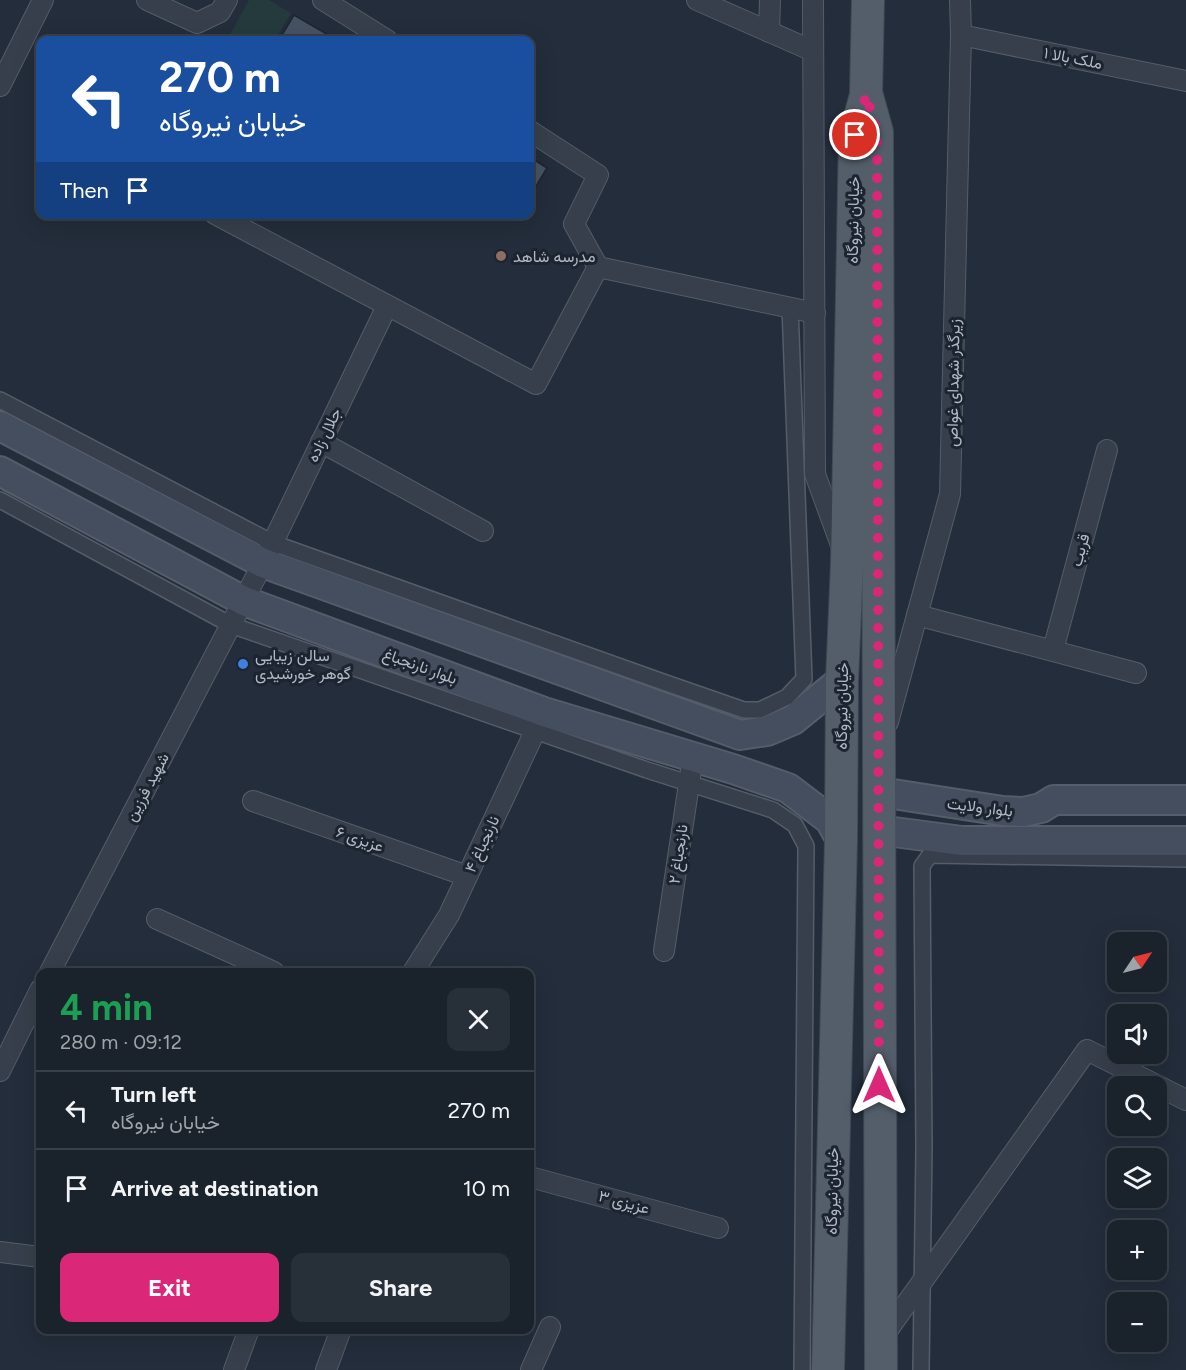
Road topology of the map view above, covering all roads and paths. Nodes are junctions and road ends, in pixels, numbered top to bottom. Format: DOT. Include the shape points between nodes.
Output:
graph roads {
  1 [pos="43,0"];
  2 [pos="147,0"];
  3 [pos="227,0"];
  4 [pos="323,0"];
  5 [pos="697,0"];
  6 [pos="770,0"];
  7 [pos="813,0"];
  8 [pos="867,0"];
  9 [pos="960,0"];
  10 [pos="769,32"];
  11 [pos="381,36"];
  12 [pos="961,36"];
  13 [pos="813,51"];
  14 [pos="1186,81"];
  15 [pos="0,86"];
  16 [pos="866,95"];
  17 [pos="534,134"];
  18 [pos="223,219"];
  19 [pos="598,267"];
  20 [pos="387,306"];
  21 [pos="790,307"];
  22 [pos="814,313"];
  23 [pos="0,400"];
  24 [pos="0,426"];
  25 [pos="321,442"];
  26 [pos="1107,450"];
  27 [pos="0,471"];
  28 [pos="0,500"];
  29 [pos="483,531"];
  30 [pos="268,553"];
  31 [pos="847,563"];
  32 [pos="237,613"];
  33 [pos="917,615"];
  34 [pos="1053,650"];
  35 [pos="1136,673"];
  36 [pos="842,680"];
  37 [pos="539,721"];
  38 [pos="879,757"];
  39 [pos="691,770"];
  40 [pos="880,792"];
  41 [pos="1186,800"];
  42 [pos="253,801"];
  43 [pos="879,830"];
  44 [pos="841,840"];
  45 [pos="1186,841"];
  46 [pos="1186,859"];
  47 [pos="467,876"];
  48 [pos="157,919"];
  49 [pos="664,951"];
  50 [pos="52,968"];
  51 [pos="265,968"];
  52 [pos="416,968"];
  53 [pos="36,998"];
  54 [pos="0,1071"];
  55 [pos="1186,1100"];
  56 [pos="534,1178"];
  57 [pos="718,1228"];
  58 [pos="0,1252"];
  59 [pos="36,1256"];
  60 [pos="922,1281"];
  61 [pos="550,1327"];
  62 [pos="247,1334"];
  63 [pos="339,1334"];
  64 [pos="880,1355"];
  65 [pos="234,1370"];
  66 [pos="326,1370"];
  67 [pos="531,1370"];
  68 [pos="802,1370"];
  69 [pos="828,1370"];
  70 [pos="921,1370"];
  1 -- 15 [label="street"];
  2 -- 3 [label="street" via="197,23 220,12"];
  4 -- 11 [label="street"];
  5 -- 10 [label="street"];
  6 -- 10 [label="street"];
  7 -- 13 [label="street"];
  8 -- 16 [label="main road"];
  9 -- 12 [label="street, زیرگذر شهدای غواص"];
  10 -- 13 [label="street"];
  12 -- 14 [label="street, ملک بالا ۱"];
  12 -- 33 [label="street, زیرگذر شهدای غواص" via="950,494"];
  13 -- 22 [label="street"];
  16 -- 31 [label="main road, خیابان نیروگاه" via="855,135"];
  16 -- 38 [label="main road, خیابان نیروگاه" via="877,132"];
  17 -- 19 [label="street" via="598,175 574,224"];
  18 -- 20 [label="street"];
  19 -- 20 [label="street" via="536,384"];
  19 -- 21 [label="street"];
  20 -- 25 [label="street, جلال زاده"];
  21 -- 22 [label="street"];
  21 -- 30 [label="street" via="804,679 775,704 760,710 744,710"];
  22 -- 31 [label="street" via="815,474"];
  23 -- 30 [label="street"];
  24 -- 30 [label="main road"];
  25 -- 29 [label="street"];
  25 -- 30 [label="street, جلال زاده"];
  26 -- 34 [label="street, قریب"];
  27 -- 32 [label="main road, بلوار نارنجباغ"];
  28 -- 32 [label="street"];
  30 -- 32 [label="street, جلال زاده"];
  30 -- 36 [label="main road" via="740,735 767,731 793,720"];
  31 -- 36 [label="main road, خیابان نیروگاه"];
  32 -- 37 [label="main road, بلوار نارنجباغ"];
  32 -- 50 [label="street, شهید فرزین"];
  33 -- 34 [label="street"];
  33 -- 38 [label="street, زیرگذر شهدای غواص"];
  34 -- 35 [label="street"];
  36 -- 44 [label="main road, خیابان نیروگاه"];
  37 -- 39 [label="main road, بلوار نارنجباغ"];
  37 -- 47 [label="street, نارنجباغ ۴"];
  38 -- 40 [label="main road, خیابان نیروگاه"];
  39 -- 44 [label="main road, بلوار نارنجباغ" via="789,788 830,820"];
  39 -- 49 [label="street, نارنجباغ ۲"];
  39 -- 68 [label="street" via="773,810 795,825 806,846"];
  40 -- 41 [label="main road, بلوار ولایت" via="1023,812 1054,800"];
  40 -- 43 [label="main road, خیابان نیروگاه"];
  42 -- 47 [label="street, عزیزی ۶"];
  43 -- 45 [label="main road, بلوار ولایت" via="962,841"];
  43 -- 64 [label="main road, خیابان نیروگاه"];
  44 -- 69 [label="main road, خیابان نیروگاه"];
  46 -- 60 [label="street" via="930,855 922,866"];
  47 -- 52 [label="street, نارنجباغ ۴" via="449,915"];
  48 -- 51 [label="street"];
  53 -- 54 [label="street"];
  55 -- 60 [label="street" via="1087,1050"];
  56 -- 57 [label="street, عزیزی ۳"];
  58 -- 59 [label="street"];
  60 -- 64 [label="street"];
  60 -- 70 [label="street"];
  61 -- 67 [label="street"];
  62 -- 65 [label="street"];
  63 -- 66 [label="street"];
}
